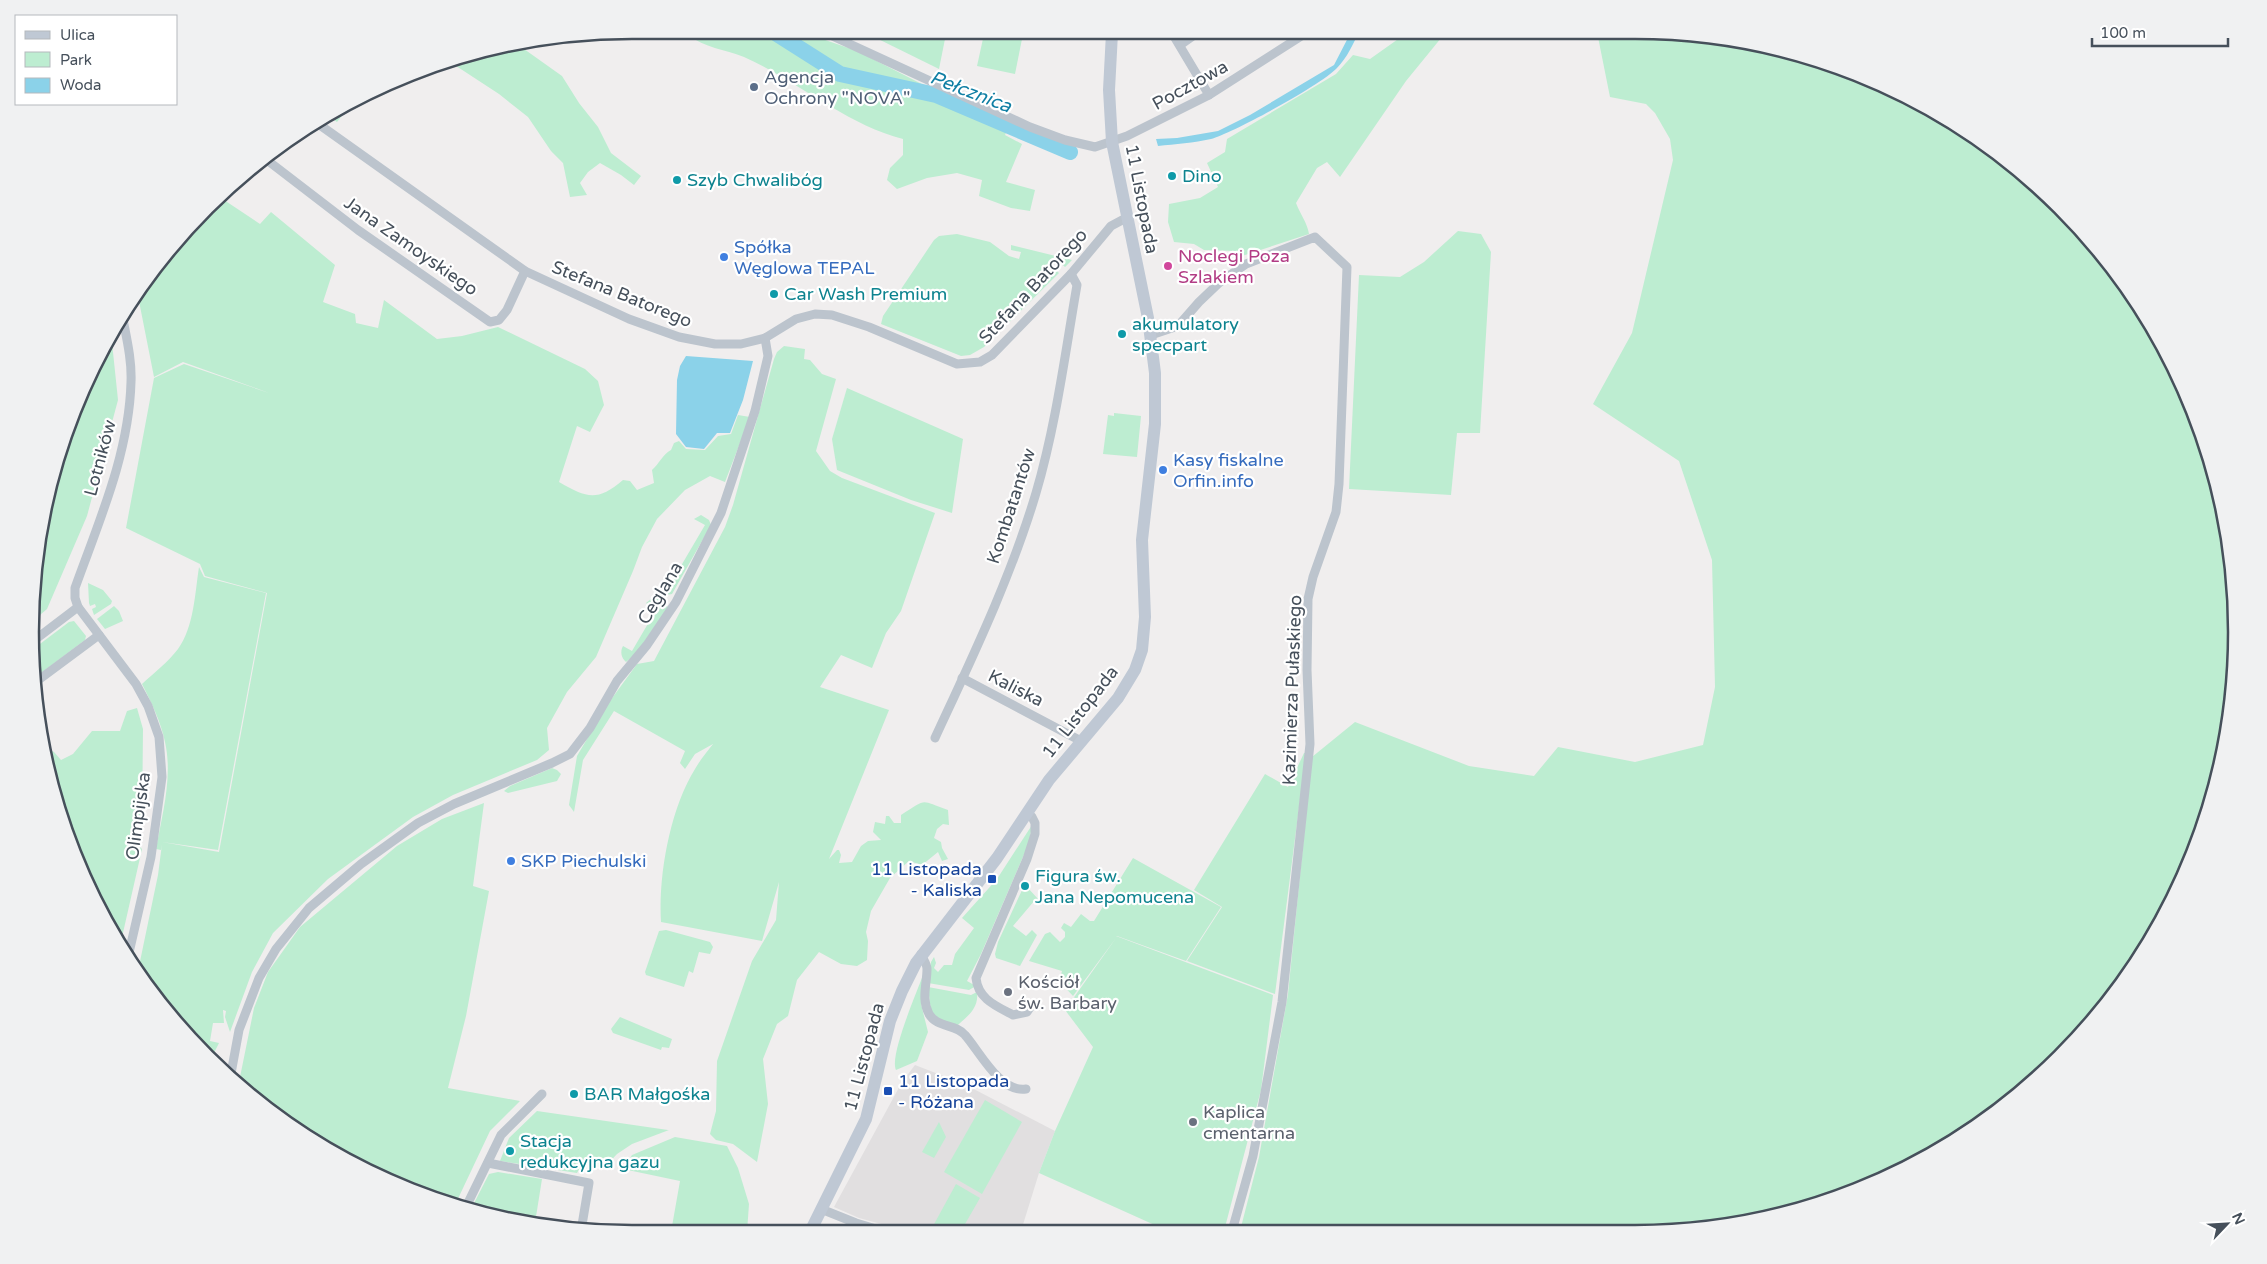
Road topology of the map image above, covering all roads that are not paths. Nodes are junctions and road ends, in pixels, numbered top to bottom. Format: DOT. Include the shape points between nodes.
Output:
graph roads {
  1 [pos="839,39"];
  2 [pos="1112,39"];
  3 [pos="1176,39"];
  4 [pos="1189,39"];
  5 [pos="1295,39"];
  6 [pos="1180,45"];
  7 [pos="1209,95"];
  8 [pos="323,126"];
  9 [pos="1112,142"];
  10 [pos="270,162"];
  11 [pos="1126,218"];
  12 [pos="525,271"];
  13 [pos="1071,274"];
  14 [pos="124,326"];
  15 [pos="1151,335"];
  16 [pos="765,338"];
  17 [pos="78,607"];
  18 [pos="99,635"];
  19 [pos="39,637"];
  20 [pos="41,678"];
  21 [pos="962,678"];
  22 [pos="935,738"];
  23 [pos="1081,741"];
  24 [pos="1027,812"];
  25 [pos="130,948"];
  26 [pos="921,954"];
  27 [pos="1031,1006"];
  28 [pos="232,1069"];
  29 [pos="1026,1090"];
  30 [pos="542,1094"];
  31 [pos="488,1163"];
  32 [pos="468,1202"];
  33 [pos="821,1209"];
  34 [pos="582,1223"];
  35 [pos="813,1225"];
  36 [pos="863,1225"];
  37 [pos="1233,1225"];
  1 -- 9 [label="street, Pocztowa" via="1030,127 1095,147"];
  2 -- 9 [label="main road, 11 Listopada"];
  3 -- 6 [label="street"];
  4 -- 6 [label="street"];
  5 -- 7 [label="street, Pocztowa"];
  6 -- 7 [label="street"];
  7 -- 9 [label="street, Pocztowa"];
  8 -- 12 [label="street, Stefana Batorego"];
  9 -- 11 [label="main road, 11 Listopada"];
  10 -- 12 [label="street, Jana Zamoyskiego" via="358,230 490,322 499,320 507,310"];
  11 -- 13 [label="street, Stefana Batorego" via="1111,226"];
  11 -- 15 [label="main road, 11 Listopada"];
  12 -- 16 [label="street, Stefana Batorego" via="629,319 694,341 741,344"];
  13 -- 16 [label="street, Stefana Batorego" via="992,355 980,362 957,364 832,315 815,314 796,319"];
  13 -- 21 [label="street, Kombatantów" via="1077,285 1045,459 1020,538"];
  14 -- 17 [label="street, Lotników" via="131,374 129,420 112,486 75,588"];
  15 -- 23 [label="main road, 11 Listopada" via="1156,403 1141,547 1144,639 1126,688"];
  15 -- 37 [label="street, Kazimierza Pułaskiego" via="1178,326 1220,282 1246,264 1315,238 1347,267 1339,484 1336,512 1308,599 1310,744 1282,1002 1253,1156"];
  16 -- 28 [label="street, Ceglana" via="768,356 755,411 720,513 676,602 617,681 590,728 572,752 426,819 398,836 322,896 296,923 267,963 239,1030"];
  17 -- 18 [label="street, Olimpijska"];
  17 -- 19 [label="street"];
  18 -- 20 [label="street"];
  18 -- 25 [label="street, Olimpijska" via="136,684 148,706 161,752 162,777 151,857"];
  21 -- 22 [label="street, Kombatantów"];
  21 -- 23 [label="street, Kaliska"];
  23 -- 24 [label="main road, 11 Listopada"];
  24 -- 26 [label="main road, 11 Listopada" via="978,885"];
  24 -- 27 [label="street" via="1036,824 1035,834 976,978 977,989 984,997 1013,1015 1027,1012"];
  26 -- 29 [label="street" via="927,967 925,1003 930,1016 939,1024 963,1033 991,1072 1020,1090"];
  26 -- 33 [label="main road, 11 Listopada" via="890,1021 866,1119"];
  30 -- 31 [label="street" via="501,1135"];
  31 -- 32 [label="street"];
  31 -- 34 [label="street" via="589,1183"];
  33 -- 35 [label="main road, 11 Listopada"];
  33 -- 36 [label="street"];
}
